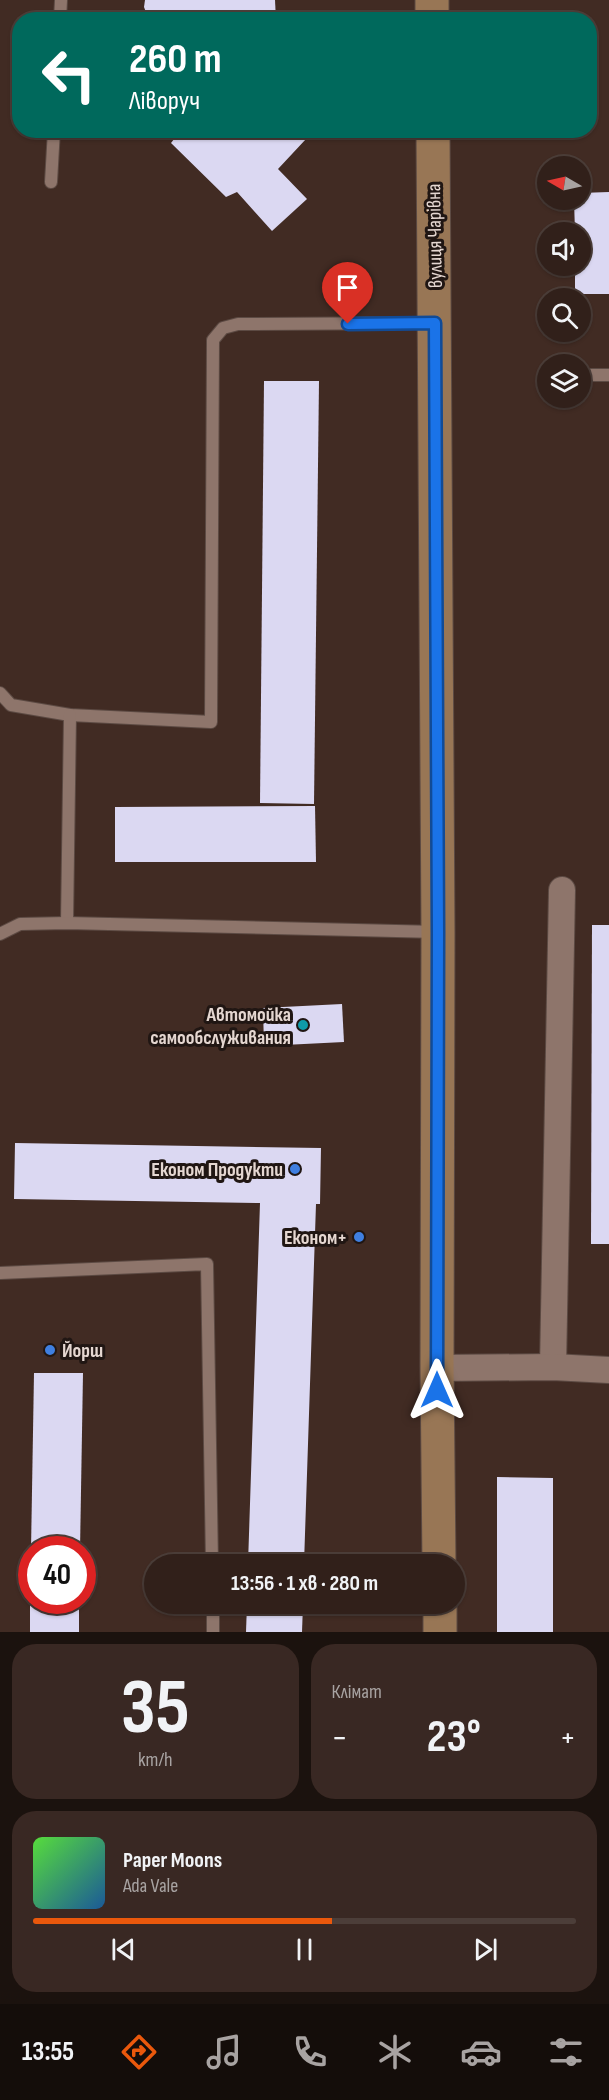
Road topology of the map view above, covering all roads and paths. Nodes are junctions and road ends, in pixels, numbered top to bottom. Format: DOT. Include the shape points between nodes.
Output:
graph roads {
  1 [pos="54,138"];
  2 [pos="433,138"];
  3 [pos="51,182"];
  4 [pos="435,323"];
  5 [pos="591,375"];
  6 [pos="609,375"];
  7 [pos="0,693"];
  8 [pos="70,715"];
  9 [pos="562,890"];
  10 [pos="67,923"];
  11 [pos="438,932"];
  12 [pos="0,934"];
  13 [pos="0,1273"];
  14 [pos="553,1367"];
  15 [pos="437,1368"];
  16 [pos="609,1370"];
  17 [pos="212,1554"];
  18 [pos="439,1554"];
  19 [pos="213,1614"];
  20 [pos="440,1614"];
  21 [pos="213,1632"];
  22 [pos="440,1632"];
  1 -- 3 [label="lane"];
  2 -- 4 [label="street, вулиця Чарівна"];
  4 -- 8 [label="lane" via="238,324 223,328 213,340 210,722"];
  4 -- 11 [label="street, вулиця Чарівна"];
  5 -- 6 [label="lane"];
  7 -- 8 [label="lane" via="11,705"];
  8 -- 10 [label="lane"];
  9 -- 14 [label="street"];
  10 -- 11 [label="lane"];
  10 -- 12 [label="lane" via="20,924"];
  11 -- 15 [label="street, вулиця Чарівна"];
  13 -- 17 [label="lane" via="207,1264"];
  14 -- 15 [label="street"];
  14 -- 16 [label="street"];
  15 -- 18 [label="street, вулиця Чарівна"];
  19 -- 21 [label="lane"];
  20 -- 22 [label="street"];
}
